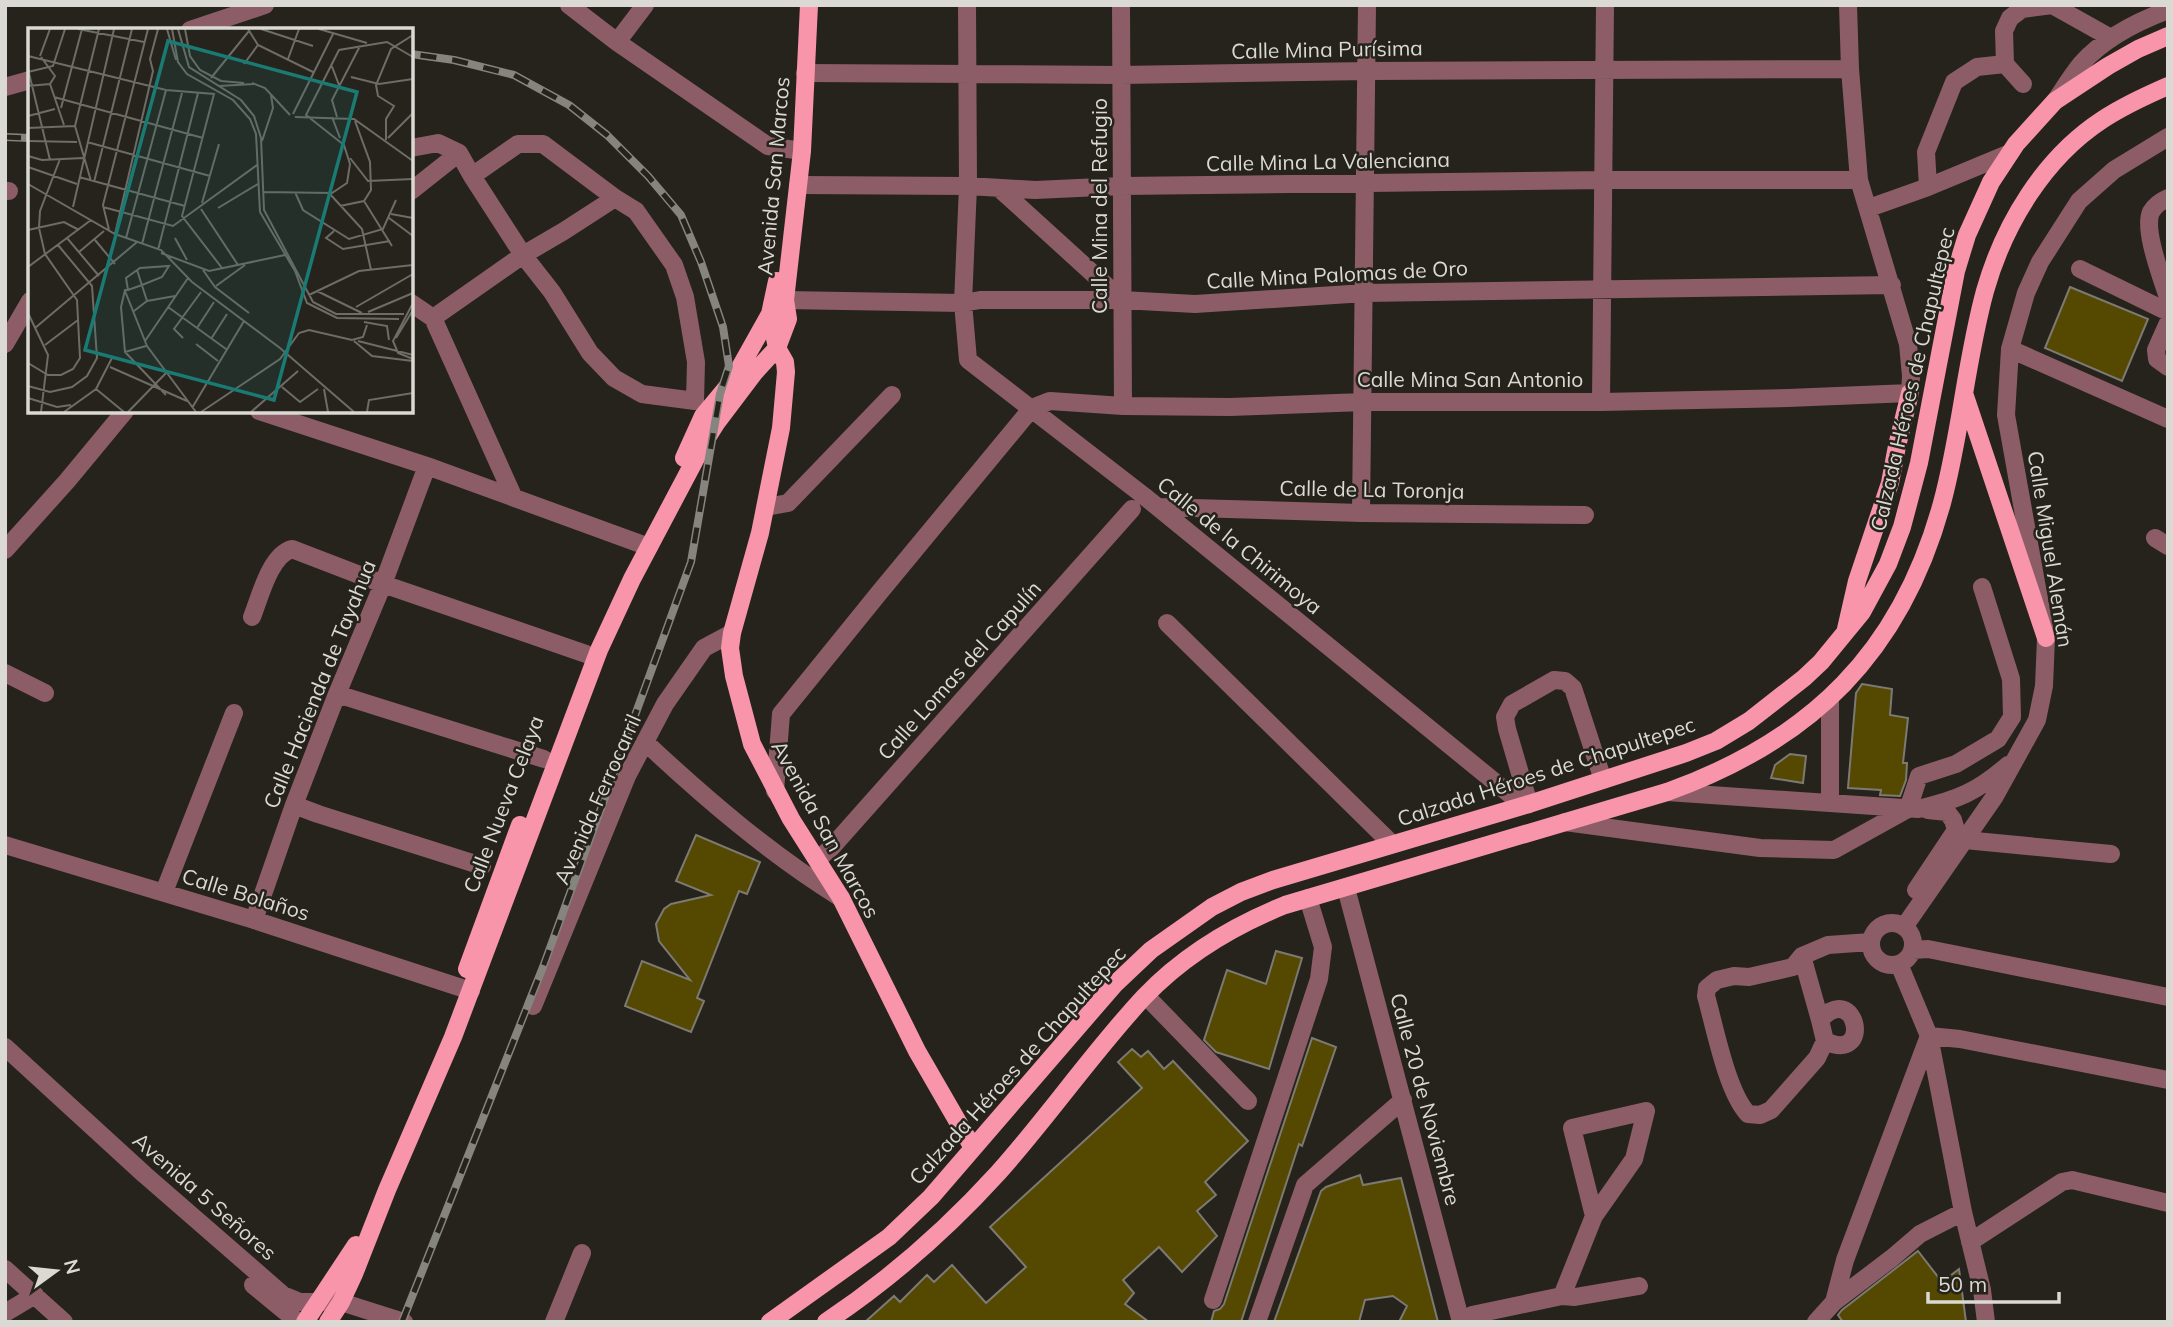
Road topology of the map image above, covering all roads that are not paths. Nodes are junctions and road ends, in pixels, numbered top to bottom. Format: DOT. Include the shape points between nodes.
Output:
graph roads {
  1 [pos="265,5"];
  2 [pos="569,5"];
  3 [pos="645,5"];
  4 [pos="797,5"];
  5 [pos="809,5"];
  6 [pos="967,5"];
  7 [pos="1121,5"];
  8 [pos="1367,5"];
  9 [pos="1605,5"];
  10 [pos="1848,5"];
  11 [pos="2168,9"];
  12 [pos="196,28"];
  13 [pos="2168,36"];
  14 [pos="2111,38"];
  15 [pos="617,42"];
  16 [pos="2005,64"];
  17 [pos="1850,69"];
  18 [pos="1368,71"];
  19 [pos="1605,71"];
  20 [pos="805,73"];
  21 [pos="967,74"];
  22 [pos="1121,75"];
  23 [pos="28,81"];
  24 [pos="2023,84"];
  25 [pos="2168,86"];
  26 [pos="5,87"];
  27 [pos="2055,101"];
  28 [pos="2168,137"];
  29 [pos="413,148"];
  30 [pos="797,150"];
  31 [pos="459,153"];
  32 [pos="2010,153"];
  33 [pos="472,176"];
  34 [pos="1605,180"];
  35 [pos="1859,180"];
  36 [pos="1365,184"];
  37 [pos="798,186"];
  38 [pos="968,186"];
  39 [pos="1122,186"];
  40 [pos="1928,187"];
  41 [pos="413,189"];
  42 [pos="1000,189"];
  43 [pos="615,198"];
  44 [pos="2168,198"];
  45 [pos="1868,208"];
  46 [pos="523,255"];
  47 [pos="2080,269"];
  48 [pos="1892,285"];
  49 [pos="1602,288"];
  50 [pos="1365,293"];
  51 [pos="2168,298"];
  52 [pos="785,300"];
  53 [pos="1122,300"];
  54 [pos="963,303"];
  55 [pos="28,304"];
  56 [pos="413,304"];
  57 [pos="2168,312"];
  58 [pos="770,314"];
  59 [pos="433,318"];
  60 [pos="2168,323"];
  61 [pos="5,344"];
  62 [pos="777,348"];
  63 [pos="2010,349"];
  64 [pos="2168,367"];
  65 [pos="1910,393"];
  66 [pos="892,395"];
  67 [pos="1965,396"];
  68 [pos="1601,401"];
  69 [pos="1363,402"];
  70 [pos="1123,406"];
  71 [pos="1032,408"];
  72 [pos="123,413"];
  73 [pos="266,413"];
  74 [pos="2168,419"];
  75 [pos="427,466"];
  76 [pos="513,496"];
  77 [pos="766,507"];
  78 [pos="1158,507"];
  79 [pos="1132,509"];
  80 [pos="1361,513"];
  81 [pos="1585,514"];
  82 [pos="645,545"];
  83 [pos="5,550"];
  84 [pos="383,584"];
  85 [pos="1982,587"];
  86 [pos="252,617"];
  87 [pos="1167,624"];
  88 [pos="732,633"];
  89 [pos="1845,635"];
  90 [pos="2046,638"];
  91 [pos="586,654"];
  92 [pos="5,673"];
  93 [pos="45,693"];
  94 [pos="337,694"];
  95 [pos="1830,698"];
  96 [pos="234,713"];
  97 [pos="645,742"];
  98 [pos="2024,746"];
  99 [pos="544,759"];
  100 [pos="1602,780"];
  101 [pos="775,790"];
  102 [pos="1667,792"];
  103 [pos="1830,803"];
  104 [pos="1526,804"];
  105 [pos="294,805"];
  106 [pos="1913,809"];
  107 [pos="1565,822"];
  108 [pos="1959,835"];
  109 [pos="1392,844"];
  110 [pos="5,845"];
  111 [pos="2110,854"];
  112 [pos="818,859"];
  113 [pos="482,866"];
  114 [pos="1346,888"];
  115 [pos="164,892"];
  116 [pos="841,898"];
  117 [pos="1308,898"];
  118 [pos="254,920"];
  119 [pos="1899,925"];
  120 [pos="1871,942"];
  121 [pos="1913,950"];
  122 [pos="1802,956"];
  123 [pos="1899,964"];
  124 [pos="466,989"];
  125 [pos="1146,996"];
  126 [pos="2168,997"];
  127 [pos="533,1006"];
  128 [pos="1821,1020"];
  129 [pos="1929,1036"];
  130 [pos="1825,1041"];
  131 [pos="5,1047"];
  132 [pos="5,1063"];
  133 [pos="2168,1080"];
  134 [pos="1403,1100"];
  135 [pos="1248,1101"];
  136 [pos="973,1148"];
  137 [pos="2168,1203"];
  138 [pos="1963,1212"];
  139 [pos="1594,1216"];
  140 [pos="1970,1242"];
  141 [pos="582,1253"];
  142 [pos="5,1269"];
  143 [pos="1639,1286"];
  144 [pos="35,1295"];
  145 [pos="1562,1296"];
  146 [pos="1213,1300"];
  147 [pos="341,1302"];
  148 [pos="1835,1302"];
  149 [pos="319,1303"];
  150 [pos="5,1313"];
  151 [pos="64,1322"];
  152 [pos="298,1322"];
  153 [pos="305,1322"];
  154 [pos="328,1322"];
  155 [pos="404,1322"];
  156 [pos="554,1322"];
  157 [pos="770,1322"];
  158 [pos="826,1322"];
  159 [pos="1257,1322"];
  160 [pos="1461,1322"];
  161 [pos="1816,1322"];
  162 [pos="1986,1322"];
  1 -- 12 [label="street"];
  2 -- 15 [label="street"];
  3 -- 15 [label="street"];
  4 -- 30 [label="main road, Avenida San Marcos"];
  5 -- 20 [label="main road, Avenida San Marcos"];
  6 -- 21 [label="street, Calle de la Chirimoya"];
  7 -- 22 [label="street, Calle Mina del Refugio"];
  8 -- 18 [label="street"];
  9 -- 19 [label="street"];
  10 -- 17 [label="street"];
  11 -- 14 [label="street"];
  13 -- 27 [label="main road, Calzada Héroes de Chapultepec" via="2108,66"];
  14 -- 16 [label="street" via="2052,5 2022,9 2010,18 2004,31"];
  14 -- 27 [label="street" via="2082,63"];
  15 -- 30 [label="street" via="768,146"];
  16 -- 24 [label="street"];
  16 -- 40 [label="street" via="1977,66 1954,82 1926,152"];
  17 -- 19 [label="street, Calle Mina Purísima"];
  17 -- 35 [label="street"];
  18 -- 19 [label="street, Calle Mina Purísima"];
  18 -- 22 [label="street, Calle Mina Purísima"];
  18 -- 36 [label="street"];
  19 -- 34 [label="street"];
  20 -- 21 [label="street, Calle Mina Purísima"];
  20 -- 30 [label="main road, Avenida San Marcos"];
  21 -- 22 [label="street, Calle Mina Purísima"];
  21 -- 38 [label="street, Calle de la Chirimoya"];
  22 -- 39 [label="street, Calle Mina del Refugio"];
  23 -- 26 [label="street"];
  25 -- 67 [label="main road" via="2119,109 2079,137 2061,153 2024,203 1998,251 1985,291"];
  27 -- 32 [label="main road, Calzada Héroes de Chapultepec"];
  28 -- 63 [label="street, Calle Miguel Alemán" via="2114,170 2079,201 2040,262"];
  29 -- 31 [label="street" via="438,143"];
  30 -- 37 [label="main road, Avenida San Marcos"];
  30 -- 58 [label="main road, Avenida San Marcos"];
  31 -- 33 [label="street"];
  31 -- 41 [label="street"];
  32 -- 40 [label="street"];
  32 -- 89 [label="main road, Calzada Héroes de Chapultepec" via="1991,181 1956,271 1902,527 1876,589"];
  33 -- 43 [label="street" via="518,144 544,144"];
  33 -- 46 [label="street"];
  34 -- 35 [label="street, Calle Mina La Valenciana"];
  34 -- 36 [label="street, Calle Mina La Valenciana"];
  34 -- 49 [label="street"];
  35 -- 45 [label="street"];
  36 -- 39 [label="street, Calle Mina La Valenciana"];
  36 -- 50 [label="street"];
  37 -- 38 [label="street, Calle Mina La Valenciana"];
  37 -- 52 [label="main road, Avenida San Marcos"];
  38 -- 42 [label="street, Calle Mina La Valenciana"];
  38 -- 54 [label="street, Calle de la Chirimoya"];
  39 -- 42 [label="street, Calle Mina La Valenciana"];
  39 -- 53 [label="street, Calle Mina del Refugio"];
  40 -- 45 [label="street"];
  42 -- 53 [label="street"];
  43 -- 46 [label="street"];
  43 -- 46 [label="street" via="636,211 674,265 690,321 695,401 642,394 614,378 590,353"];
  44 -- 51 [label="street" via="2151,213 2150,230"];
  45 -- 48 [label="street"];
  46 -- 59 [label="street"];
  47 -- 57 [label="street"];
  48 -- 49 [label="street, Calle Mina Palomas de Oro"];
  48 -- 65 [label="street" via="1908,344"];
  49 -- 50 [label="street, Calle Mina Palomas de Oro"];
  49 -- 68 [label="street"];
  50 -- 53 [label="street, Calle Mina Palomas de Oro" via="1195,304"];
  50 -- 69 [label="street"];
  52 -- 54 [label="street, Calle Mina Palomas de Oro"];
  52 -- 62 [label="main road, Avenida San Marcos" via="788,319"];
  53 -- 54 [label="street, Calle Mina Palomas de Oro"];
  53 -- 70 [label="street, Calle Mina del Refugio"];
  54 -- 71 [label="street, Calle de la Chirimoya" via="968,360"];
  55 -- 61 [label="street"];
  56 -- 59 [label="street"];
  58 -- 62 [label="main road, Avenida San Marcos"];
  58 -- 82 [label="main road, Calle Nueva Celaya" via="733,380 703,416"];
  59 -- 76 [label="street"];
  60 -- 64 [label="street" via="2156,350 2157,359"];
  62 -- 77 [label="main road, Avenida San Marcos" via="785,362 786,396"];
  62 -- 82 [label="main road, Calle Nueva Celaya" via="717,422"];
  63 -- 74 [label="street"];
  63 -- 90 [label="street, Calle Miguel Alemán" via="2006,415"];
  65 -- 68 [label="street, Calle Mina San Antonio"];
  65 -- 89 [label="main road" via="1890,483 1857,581"];
  66 -- 77 [label="street" via="788,503"];
  67 -- 90 [label="main road"];
  67 -- 95 [label="main road" via="1942,502 1915,580 1872,651"];
  68 -- 69 [label="street, Calle Mina San Antonio"];
  69 -- 70 [label="street, Calle Mina San Antonio"];
  69 -- 80 [label="street"];
  70 -- 71 [label="street, Calle Mina San Antonio" via="1050,401"];
  71 -- 78 [label="street, Calle de la Chirimoya"];
  71 -- 101 [label="street" via="781,714"];
  72 -- 83 [label="street"];
  73 -- 75 [label="street"];
  75 -- 76 [label="street"];
  75 -- 84 [label="street, Calle Hacienda de Tayahua"];
  76 -- 82 [label="street"];
  77 -- 88 [label="main road, Avenida San Marcos"];
  78 -- 80 [label="street, Calle de La Toronja"];
  78 -- 104 [label="street, Calle de la Chirimoya"];
  79 -- 112 [label="street, Calle Lomas del Capulín"];
  80 -- 81 [label="street, Calle de La Toronja"];
  82 -- 91 [label="main road, Calle Nueva Celaya"];
  82 -- 124 [label="main road, Calle Nueva Celaya"];
  84 -- 86 [label="street" via="292,549 284,551"];
  84 -- 91 [label="street"];
  84 -- 94 [label="street, Calle Hacienda de Tayahua"];
  85 -- 106 [label="street" via="2011,679 2012,717 1998,739 1956,764 1919,776"];
  87 -- 109 [label="street"];
  88 -- 97 [label="street, Avenida Ferrocarril" via="704,648"];
  88 -- 101 [label="main road, Avenida San Marcos" via="734,676 752,744"];
  89 -- 100 [label="main road, Calzada Héroes de Chapultepec" via="1804,678 1749,722 1716,741"];
  90 -- 98 [label="street, Calle Miguel Alemán" via="2044,686 2037,720"];
  91 -- 99 [label="main road, Calle Nueva Celaya"];
  92 -- 93 [label="street"];
  94 -- 99 [label="street"];
  94 -- 105 [label="street, Calle Hacienda de Tayahua"];
  95 -- 102 [label="main road" via="1747,757"];
  95 -- 103 [label="street"];
  96 -- 115 [label="street"];
  97 -- 116 [label="street" via="700,793 805,876"];
  97 -- 127 [label="street, Avenida Ferrocarril"];
  98 -- 106 [label="street" via="1990,781 1953,801"];
  98 -- 108 [label="street, Calle Miguel Alemán" via="1995,796"];
  99 -- 124 [label="main road, Calle Nueva Celaya"];
  100 -- 104 [label="main road, Calzada Héroes de Chapultepec"];
  100 -- 104 [label="street" via="1573,688 1566,681 1554,680 1512,704 1505,717"];
  101 -- 112 [label="main road, Avenida San Marcos"];
  102 -- 103 [label="street"];
  102 -- 107 [label="main road"];
  103 -- 106 [label="street"];
  104 -- 109 [label="main road, Calzada Héroes de Chapultepec"];
  105 -- 113 [label="street"];
  105 -- 118 [label="street, Calle Hacienda de Tayahua"];
  106 -- 107 [label="street" via="1834,850 1760,848"];
  106 -- 108 [label="street" via="1947,813"];
  107 -- 114 [label="main road"];
  108 -- 111 [label="street"];
  108 -- 119 [label="street, Calle Miguel Alemán"];
  109 -- 136 [label="main road, Calzada Héroes de Chapultepec" via="1241,892 1161,943 1114,985"];
  110 -- 115 [label="street, Calle Bolaños"];
  112 -- 116 [label="main road, Avenida San Marcos"];
  114 -- 117 [label="main road"];
  114 -- 134 [label="street, Calle 20 de Noviembre"];
  115 -- 118 [label="street, Calle Bolaños"];
  116 -- 136 [label="main road, Avenida San Marcos" via="917,1051"];
  117 -- 125 [label="main road" via="1232,929"];
  117 -- 146 [label="street" via="1322,947 1318,979"];
  118 -- 124 [label="street, Calle Bolaños"];
  119 -- 120 [label="street" via="1882,925"];
  119 -- 121 [label="street" via="1912,936"];
  120 -- 122 [label="street" via="1828,945"];
  120 -- 123 [label="street" via="1879,961"];
  121 -- 123 [label="street"];
  121 -- 126 [label="street" via="1928,949"];
  122 -- 128 [label="street"];
  122 -- 130 [label="street" via="1793,967 1717,980 1707,988 1739,1105 1748,1114 1771,1110"];
  123 -- 129 [label="street"];
  124 -- 147 [label="main road, Calle Nueva Celaya"];
  124 -- 149 [label="main road, Calle Nueva Celaya" via="358,1243"];
  125 -- 135 [label="street"];
  125 -- 158 [label="main road" via="999,1172 916,1254"];
  128 -- 130 [label="street"];
  128 -- 130 [label="street" via="1839,1009 1856,1023 1854,1035 1846,1043 1835,1046"];
  129 -- 133 [label="street"];
  129 -- 138 [label="street"];
  129 -- 148 [label="street" via="1845,1260"];
  131 -- 149 [label="street, Avenida 5 Señores" via="283,1295"];
  132 -- 152 [label="street, Avenida 5 Señores"];
  134 -- 159 [label="street" via="1305,1185"];
  134 -- 160 [label="street, Calle 20 de Noviembre"];
  136 -- 157 [label="main road, Calzada Héroes de Chapultepec" via="889,1237"];
  137 -- 140 [label="street" via="2072,1180"];
  138 -- 140 [label="street"];
  138 -- 148 [label="street" via="1920,1234"];
  139 -- 139 [label="street" via="1572,1128 1646,1111 1634,1159"];
  139 -- 145 [label="street"];
  140 -- 162 [label="street"];
  141 -- 156 [label="street"];
  142 -- 144 [label="street"];
  143 -- 145 [label="street"];
  144 -- 150 [label="street"];
  144 -- 151 [label="street"];
  145 -- 160 [label="street" via="1472,1315"];
  147 -- 149 [label="street, Avenida 5 Señores"];
  147 -- 154 [label="main road, Calle Nueva Celaya"];
  147 -- 155 [label="street, Avenida 5 Señores"];
  148 -- 161 [label="street"];
  149 -- 153 [label="main road, Calle Nueva Celaya"];
}
